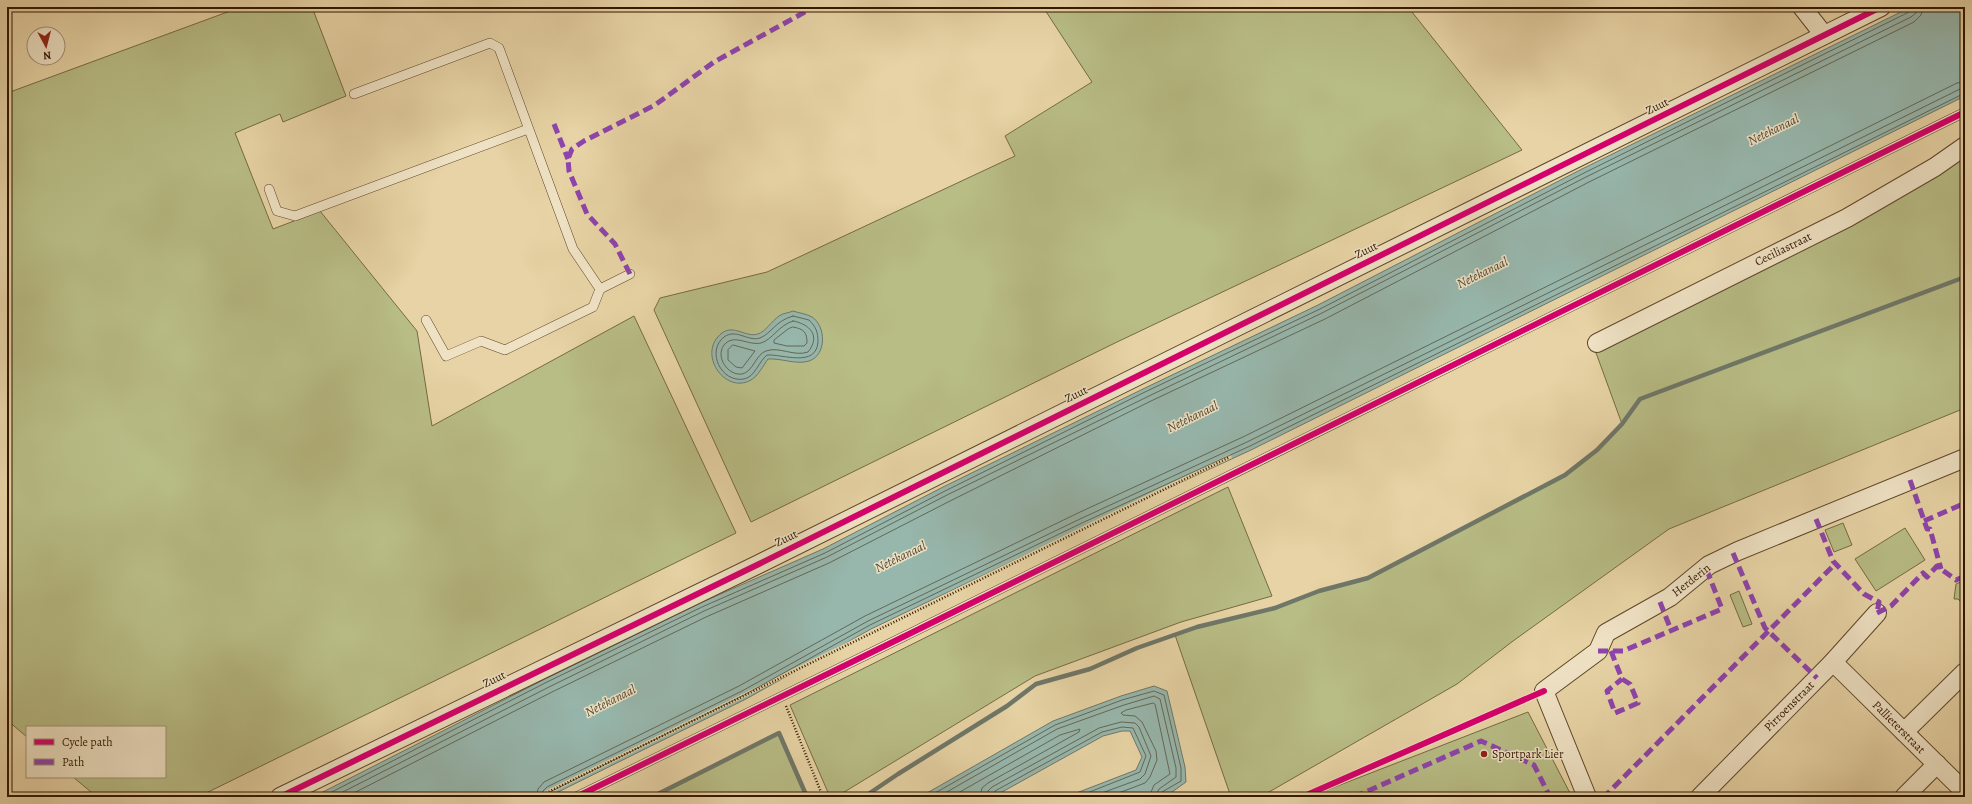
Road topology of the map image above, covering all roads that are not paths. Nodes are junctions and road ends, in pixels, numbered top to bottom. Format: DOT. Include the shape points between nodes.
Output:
graph roads {
  1 [pos="1802,7"];
  2 [pos="1880,7"];
  3 [pos="1824,35"];
  4 [pos="354,94"];
  5 [pos="1965,112"];
  6 [pos="528,128"];
  7 [pos="1965,146"];
  8 [pos="269,189"];
  9 [pos="630,274"];
  10 [pos="600,288"];
  11 [pos="426,320"];
  12 [pos="1597,343"];
  13 [pos="1965,458"];
  14 [pos="1877,613"];
  15 [pos="1833,662"];
  16 [pos="1965,672"];
  17 [pos="1904,732"];
  18 [pos="1937,764"];
  19 [pos="1965,792"];
  20 [pos="280,797"];
  21 [pos="576,797"];
  22 [pos="1587,797"];
  23 [pos="1700,797"];
  24 [pos="1904,797"];
  1 -- 3 [label="street"];
  2 -- 3 [label="street, Zuut"];
  3 -- 20 [label="street, Zuut" via="759,564"];
  4 -- 6 [label="lane" via="490,43 499,48"];
  5 -- 21 [label="lane"];
  6 -- 8 [label="lane" via="295,216 277,211"];
  6 -- 10 [label="lane" via="573,249"];
  7 -- 12 [label="street, Ceciliastraat" via="1935,167 1847,218"];
  9 -- 10 [label="lane"];
  10 -- 11 [label="lane" via="592,307 505,350 481,341 446,356"];
  13 -- 22 [label="street, Herderin" via="1715,562 1670,597 1606,632 1598,652 1544,691"];
  14 -- 15 [label="street, Pirroenstraat"];
  15 -- 17 [label="street, Pallieterstraat"];
  15 -- 23 [label="street, Pirroenstraat"];
  16 -- 17 [label="street"];
  17 -- 18 [label="street, Pallieterstraat"];
  18 -- 19 [label="street, Pallieterstraat"];
  18 -- 24 [label="street"];
}
